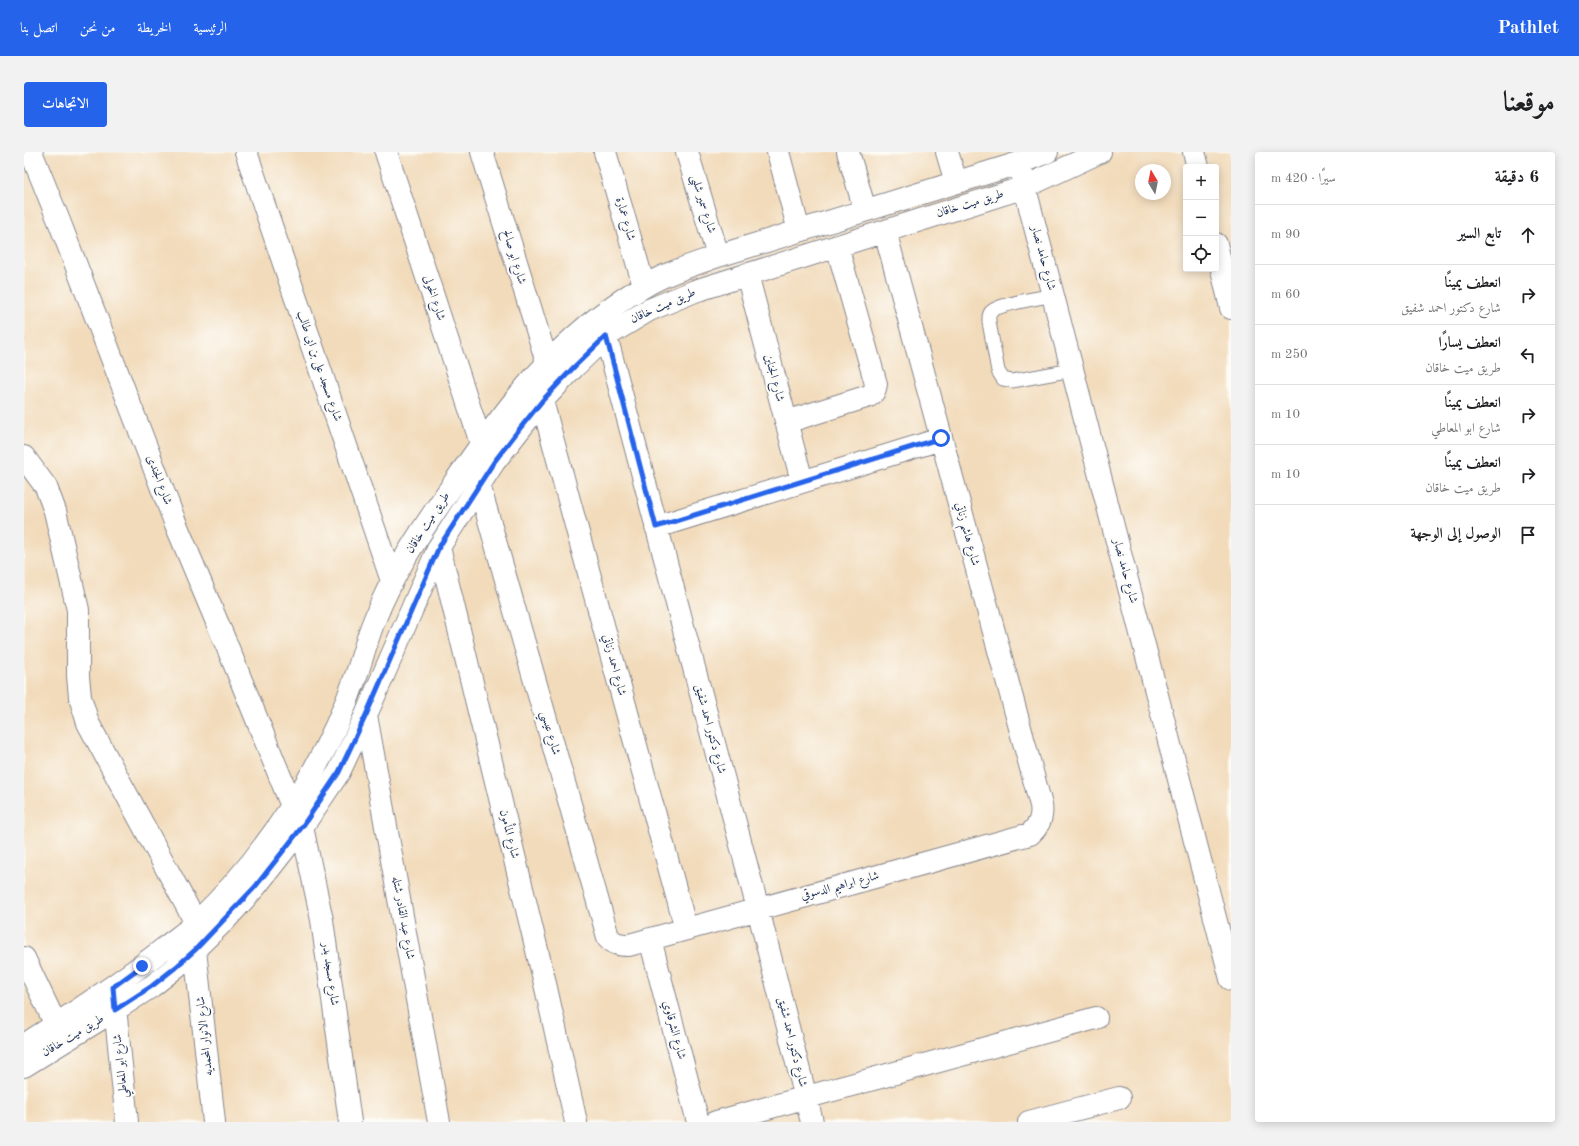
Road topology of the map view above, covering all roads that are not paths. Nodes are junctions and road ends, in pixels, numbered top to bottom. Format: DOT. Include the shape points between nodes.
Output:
graph roads {
  1 [pos="31,152"];
  2 [pos="246,152"];
  3 [pos="386,152"];
  4 [pos="482,152"];
  5 [pos="605,152"];
  6 [pos="687,152"];
  7 [pos="778,152"];
  8 [pos="848,152"];
  9 [pos="948,152"];
  10 [pos="1100,152"];
  11 [pos="1194,152"];
  12 [pos="1035,156"];
  13 [pos="1197,164"];
  14 [pos="956,182"];
  15 [pos="1025,187"];
  16 [pos="865,210"];
  17 [pos="799,231"];
  18 [pos="885,231"];
  19 [pos="837,246"];
  20 [pos="718,256"];
  21 [pos="1219,257"];
  22 [pos="747,274"];
  23 [pos="644,286"];
  24 [pos="1053,295"];
  25 [pos="1231,308"];
  26 [pos="606,336"];
  27 [pos="547,362"];
  28 [pos="1072,370"];
  29 [pos="542,401"];
  30 [pos="786,422"];
  31 [pos="941,438"];
  32 [pos="481,443"];
  33 [pos="24,457"];
  34 [pos="802,481"];
  35 [pos="479,486"];
  36 [pos="656,527"];
  37 [pos="439,547"];
  38 [pos="392,580"];
  39 [pos="366,715"];
  40 [pos="292,806"];
  41 [pos="302,827"];
  42 [pos="1030,834"];
  43 [pos="758,909"];
  44 [pos="196,923"];
  45 [pos="686,929"];
  46 [pos="650,939"];
  47 [pos="195,950"];
  48 [pos="24,958"];
  49 [pos="1231,979"];
  50 [pos="113,987"];
  51 [pos="115,1010"];
  52 [pos="1096,1018"];
  53 [pos="56,1025"];
  54 [pos="24,1045"];
  55 [pos="24,1066"];
  56 [pos="806,1097"];
  57 [pos="1119,1098"];
  58 [pos="127,1122"];
  59 [pos="214,1122"];
  60 [pos="350,1122"];
  61 [pos="439,1122"];
  62 [pos="576,1122"];
  63 [pos="698,1122"];
  64 [pos="716,1122"];
  65 [pos="812,1122"];
  66 [pos="1029,1122"];
  1 -- 40 [label="street, شارع الجندى" via="175,522"];
  2 -- 38 [label="street, شارع مسجد على بن ابى طالب"];
  3 -- 32 [label="street, شارع الخولى"];
  4 -- 27 [label="street, شارع ابو صالح"];
  5 -- 23 [label="street, شارع عمارة"];
  6 -- 20 [label="street, شارع سمير شلبى"];
  7 -- 17 [label="street"];
  8 -- 16 [label="street"];
  9 -- 14 [label="street"];
  10 -- 15 [label="street, طريق ميت خاقان"];
  11 -- 13 [label="street"];
  12 -- 14 [label="street, طريق ميت خاقان"];
  12 -- 15 [label="street, شارع حامد نصار"];
  14 -- 16 [label="street, طريق ميت خاقان"];
  15 -- 18 [label="street, طريق ميت خاقان"];
  15 -- 24 [label="street, شارع حامد نصار"];
  16 -- 17 [label="street, طريق ميت خاقان"];
  17 -- 20 [label="street, طريق ميت خاقان"];
  18 -- 19 [label="street, طريق ميت خاقان"];
  18 -- 31 [label="street, شارع هاشم زناتي"];
  19 -- 22 [label="street, طريق ميت خاقان"];
  19 -- 30 [label="street" via="876,389 869,396"];
  20 -- 23 [label="street, طريق ميت خاقان"];
  21 -- 25 [label="street"];
  22 -- 26 [label="street, طريق ميت خاقان" via="661,304"];
  22 -- 30 [label="street, شارع الجناين"];
  23 -- 27 [label="street, طريق ميت خاقان" via="594,319"];
  24 -- 28 [label="street, شارع حامد نصار"];
  24 -- 28 [label="lane" via="999,307 990,312 988,316 998,371 1002,379 1012,382"];
  26 -- 29 [label="street, طريق ميت خاقان"];
  26 -- 36 [label="street, شارع دكتور احمد شفيق"];
  27 -- 32 [label="street, طريق ميت خاقان"];
  28 -- 49 [label="street, شارع حامد نصار"];
  29 -- 35 [label="street, طريق ميت خاقان" via="494,462"];
  29 -- 45 [label="street, شارع احمد زناتي"];
  30 -- 34 [label="street, شارع الجناين"];
  31 -- 34 [label="street"];
  31 -- 42 [label="street, شارع هاشم زناتي" via="1042,805 1040,821"];
  32 -- 38 [label="street, طريق ميت خاقان" via="414,542"];
  33 -- 44 [label="street" via="46,487 56,511 78,610 78,676 80,697 88,723"];
  34 -- 36 [label="street"];
  35 -- 37 [label="street, طريق ميت خاقان"];
  35 -- 46 [label="street, شارع عيسي" via="608,937 613,943 620,945"];
  36 -- 43 [label="street, شارع دكتور احمد شفيق"];
  37 -- 39 [label="street, طريق ميت خاقان"];
  37 -- 62 [label="street, شارع المأمون" via="544,979"];
  38 -- 40 [label="street, طريق ميت خاقان" via="374,621 357,674 336,725"];
  39 -- 41 [label="street, طريق ميت خاقان" via="339,772"];
  39 -- 61 [label="street, شارع عبد القادر شتله"];
  40 -- 44 [label="street, طريق ميت خاقان" via="245,869"];
  41 -- 47 [label="street, طريق ميت خاقان" via="255,887"];
  41 -- 60 [label="street, شارع مسجد بدر" via="323,927"];
  42 -- 43 [label="street, شارع ابراهيم الدسوقي"];
  43 -- 45 [label="street, شارع ابراهيم الدسوقي"];
  43 -- 56 [label="street, شارع دكتور احمد شفيق"];
  44 -- 50 [label="street, طريق ميت خاقان"];
  45 -- 46 [label="street, شارع ابراهيم الدسوقي"];
  46 -- 63 [label="street, شارع الشرقاوي"];
  47 -- 51 [label="street, طريق ميت خاقان" via="152,986"];
  47 -- 59 [label="street, شارع الانوار المحمديه"];
  48 -- 53 [label="street"];
  50 -- 51 [label="street, شارع ابو المعاطي"];
  50 -- 53 [label="street, طريق ميت خاقان"];
  51 -- 55 [label="street, طريق ميت خاقان"];
  51 -- 58 [label="street, شارع ابو المعاطي"];
  52 -- 56 [label="street"];
  53 -- 54 [label="street, طريق ميت خاقان"];
  56 -- 64 [label="street"];
  56 -- 65 [label="street, شارع دكتور احمد شفيق"];
  57 -- 66 [label="street"];
}
